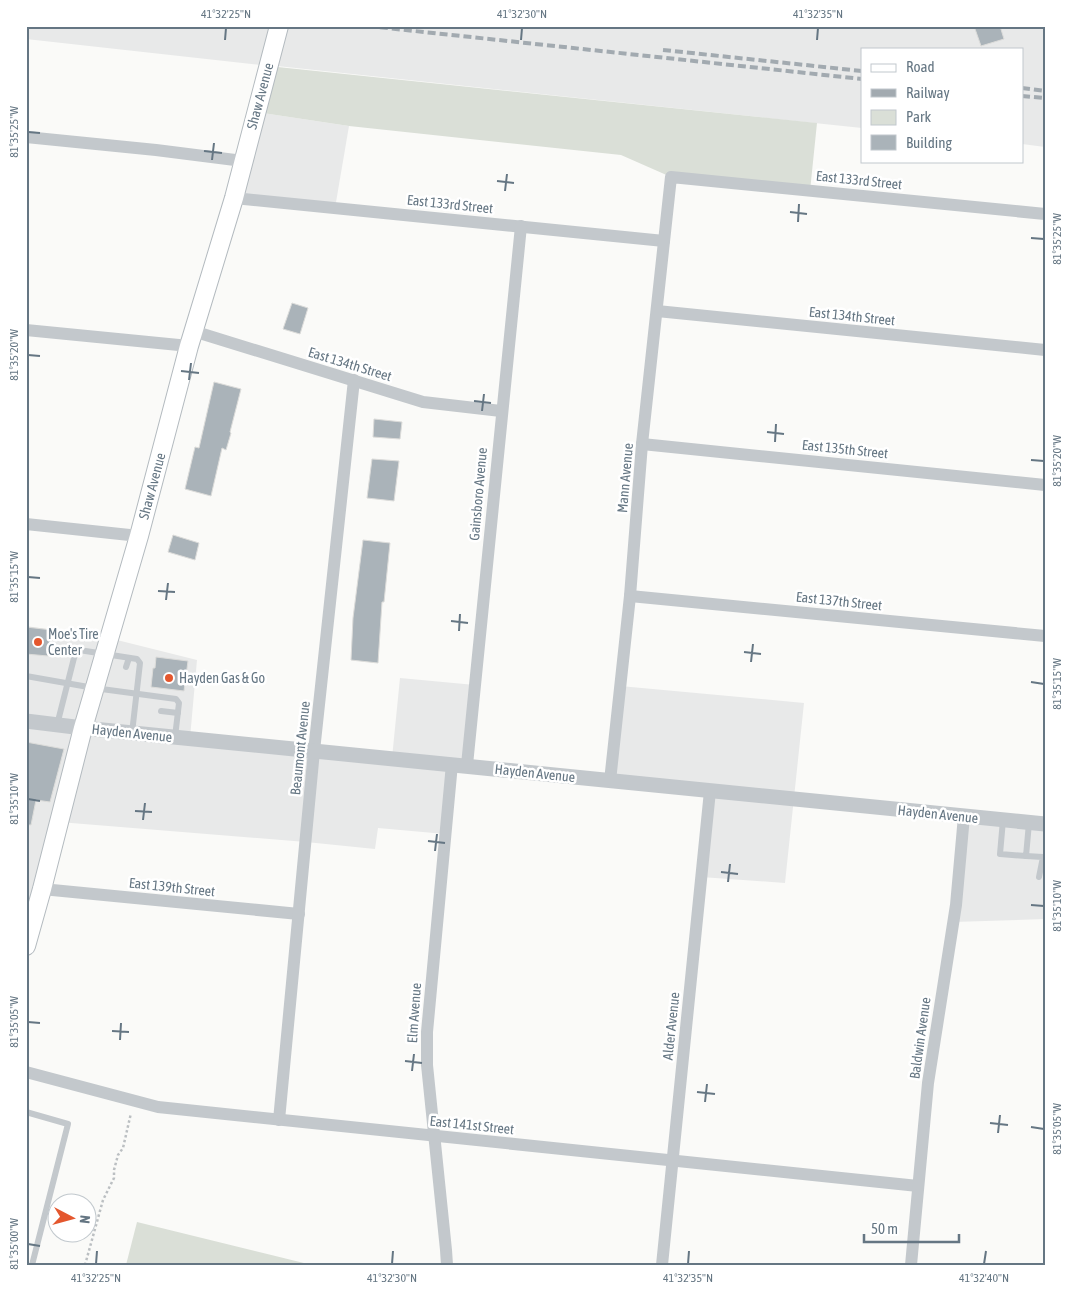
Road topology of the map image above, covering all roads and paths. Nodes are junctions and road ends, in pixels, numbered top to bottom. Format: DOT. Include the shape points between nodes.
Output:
graph roads {
  1 [pos="279,26"];
  2 [pos="26,137"];
  3 [pos="243,161"];
  4 [pos="671,177"];
  5 [pos="234,198"];
  6 [pos="1045,214"];
  7 [pos="521,226"];
  8 [pos="664,241"];
  9 [pos="657,311"];
  10 [pos="26,330"];
  11 [pos="191,338"];
  12 [pos="1045,350"];
  13 [pos="354,380"];
  14 [pos="501,411"];
  15 [pos="642,444"];
  16 [pos="1045,485"];
  17 [pos="26,524"];
  18 [pos="139,536"];
  19 [pos="630,596"];
  20 [pos="1045,636"];
  21 [pos="104,655"];
  22 [pos="129,658"];
  23 [pos="126,667"];
  24 [pos="26,676"];
  25 [pos="67,683"];
  26 [pos="94,688"];
  27 [pos="137,694"];
  28 [pos="161,711"];
  29 [pos="178,713"];
  30 [pos="26,721"];
  31 [pos="57,724"];
  32 [pos="83,728"];
  33 [pos="132,733"];
  34 [pos="175,737"];
  35 [pos="314,751"];
  36 [pos="452,764"];
  37 [pos="467,765"];
  38 [pos="610,781"];
  39 [pos="710,791"];
  40 [pos="964,816"];
  41 [pos="1003,820"];
  42 [pos="1029,822"];
  43 [pos="1045,824"];
  44 [pos="1026,856"];
  45 [pos="1040,877"];
  46 [pos="42,889"];
  47 [pos="299,914"];
  48 [pos="26,946"];
  49 [pos="26,1072"];
  50 [pos="132,1111"];
  51 [pos="26,1112"];
  52 [pos="279,1120"];
  53 [pos="434,1136"];
  54 [pos="672,1160"];
  55 [pos="918,1186"];
  56 [pos="32,1265"];
  57 [pos="85,1265"];
  58 [pos="447,1265"];
  59 [pos="662,1265"];
  60 [pos="911,1265"];
  1 -- 3 [label="main road, Shaw Avenue"];
  2 -- 3 [label="street"];
  3 -- 5 [label="main road, Shaw Avenue"];
  4 -- 6 [label="street, East 133rd Street"];
  4 -- 8 [label="street, Mann Avenue"];
  5 -- 7 [label="street, East 133rd Street"];
  5 -- 11 [label="main road, Shaw Avenue"];
  7 -- 8 [label="street, East 133rd Street"];
  7 -- 14 [label="street, Gainsboro Avenue"];
  8 -- 9 [label="street, Mann Avenue"];
  9 -- 12 [label="street, East 134th Street"];
  9 -- 15 [label="street, Mann Avenue"];
  10 -- 11 [label="street, East 134th Street"];
  11 -- 13 [label="street, East 134th Street"];
  11 -- 18 [label="main road, Shaw Avenue"];
  13 -- 14 [label="street, East 134th Street" via="423,402"];
  13 -- 35 [label="street, Beaumont Avenue"];
  14 -- 37 [label="street, Gainsboro Avenue"];
  15 -- 16 [label="street, East 135th Street"];
  15 -- 19 [label="street, Mann Avenue"];
  17 -- 18 [label="street"];
  18 -- 21 [label="main road, Shaw Avenue"];
  19 -- 20 [label="street, East 137th Street"];
  19 -- 38 [label="street, Mann Avenue"];
  21 -- 22 [label="lane"];
  21 -- 25 [label="lane" via="78,650"];
  21 -- 26 [label="main road, Shaw Avenue"];
  22 -- 23 [label="lane"];
  22 -- 27 [label="lane" via="140,663"];
  24 -- 25 [label="lane"];
  25 -- 26 [label="lane"];
  25 -- 31 [label="lane"];
  26 -- 27 [label="lane" via="121,688"];
  26 -- 32 [label="main road, Shaw Avenue"];
  27 -- 29 [label="lane" via="176,699"];
  27 -- 33 [label="lane" via="139,708"];
  28 -- 29 [label="lane"];
  29 -- 34 [label="lane"];
  30 -- 31 [label="street, Hayden Avenue"];
  31 -- 32 [label="street, Hayden Avenue"];
  32 -- 33 [label="street, Hayden Avenue"];
  32 -- 46 [label="main road, Shaw Avenue"];
  33 -- 34 [label="street, Hayden Avenue"];
  34 -- 35 [label="street, Hayden Avenue"];
  35 -- 36 [label="street, Hayden Avenue"];
  35 -- 47 [label="street, Beaumont Avenue"];
  36 -- 37 [label="street, Hayden Avenue"];
  36 -- 53 [label="street, Elm Avenue" via="427,1032"];
  37 -- 38 [label="street, Hayden Avenue"];
  38 -- 39 [label="street, Hayden Avenue"];
  39 -- 40 [label="street, Hayden Avenue"];
  39 -- 54 [label="street, Alder Avenue"];
  40 -- 41 [label="street, Hayden Avenue"];
  40 -- 55 [label="street, Baldwin Avenue" via="956,905 930,1074"];
  41 -- 42 [label="street, Hayden Avenue"];
  41 -- 44 [label="lane" via="1000,854"];
  42 -- 43 [label="street, Hayden Avenue"];
  42 -- 44 [label="lane"];
  44 -- 45 [label="lane" via="1043,858"];
  46 -- 47 [label="street, East 139th Street"];
  46 -- 48 [label="main road, Shaw Avenue"];
  47 -- 52 [label="street, Beaumont Avenue"];
  49 -- 52 [label="street, East 141st Street" via="158,1107"];
  50 -- 57 [label="path"];
  51 -- 56 [label="lane" via="68,1124"];
  52 -- 53 [label="street, East 141st Street"];
  53 -- 54 [label="street, East 141st Street"];
  53 -- 58 [label="street, Elm Avenue"];
  54 -- 55 [label="street, East 141st Street"];
  54 -- 59 [label="street, Alder Avenue"];
  55 -- 60 [label="street, Baldwin Avenue"];
}
